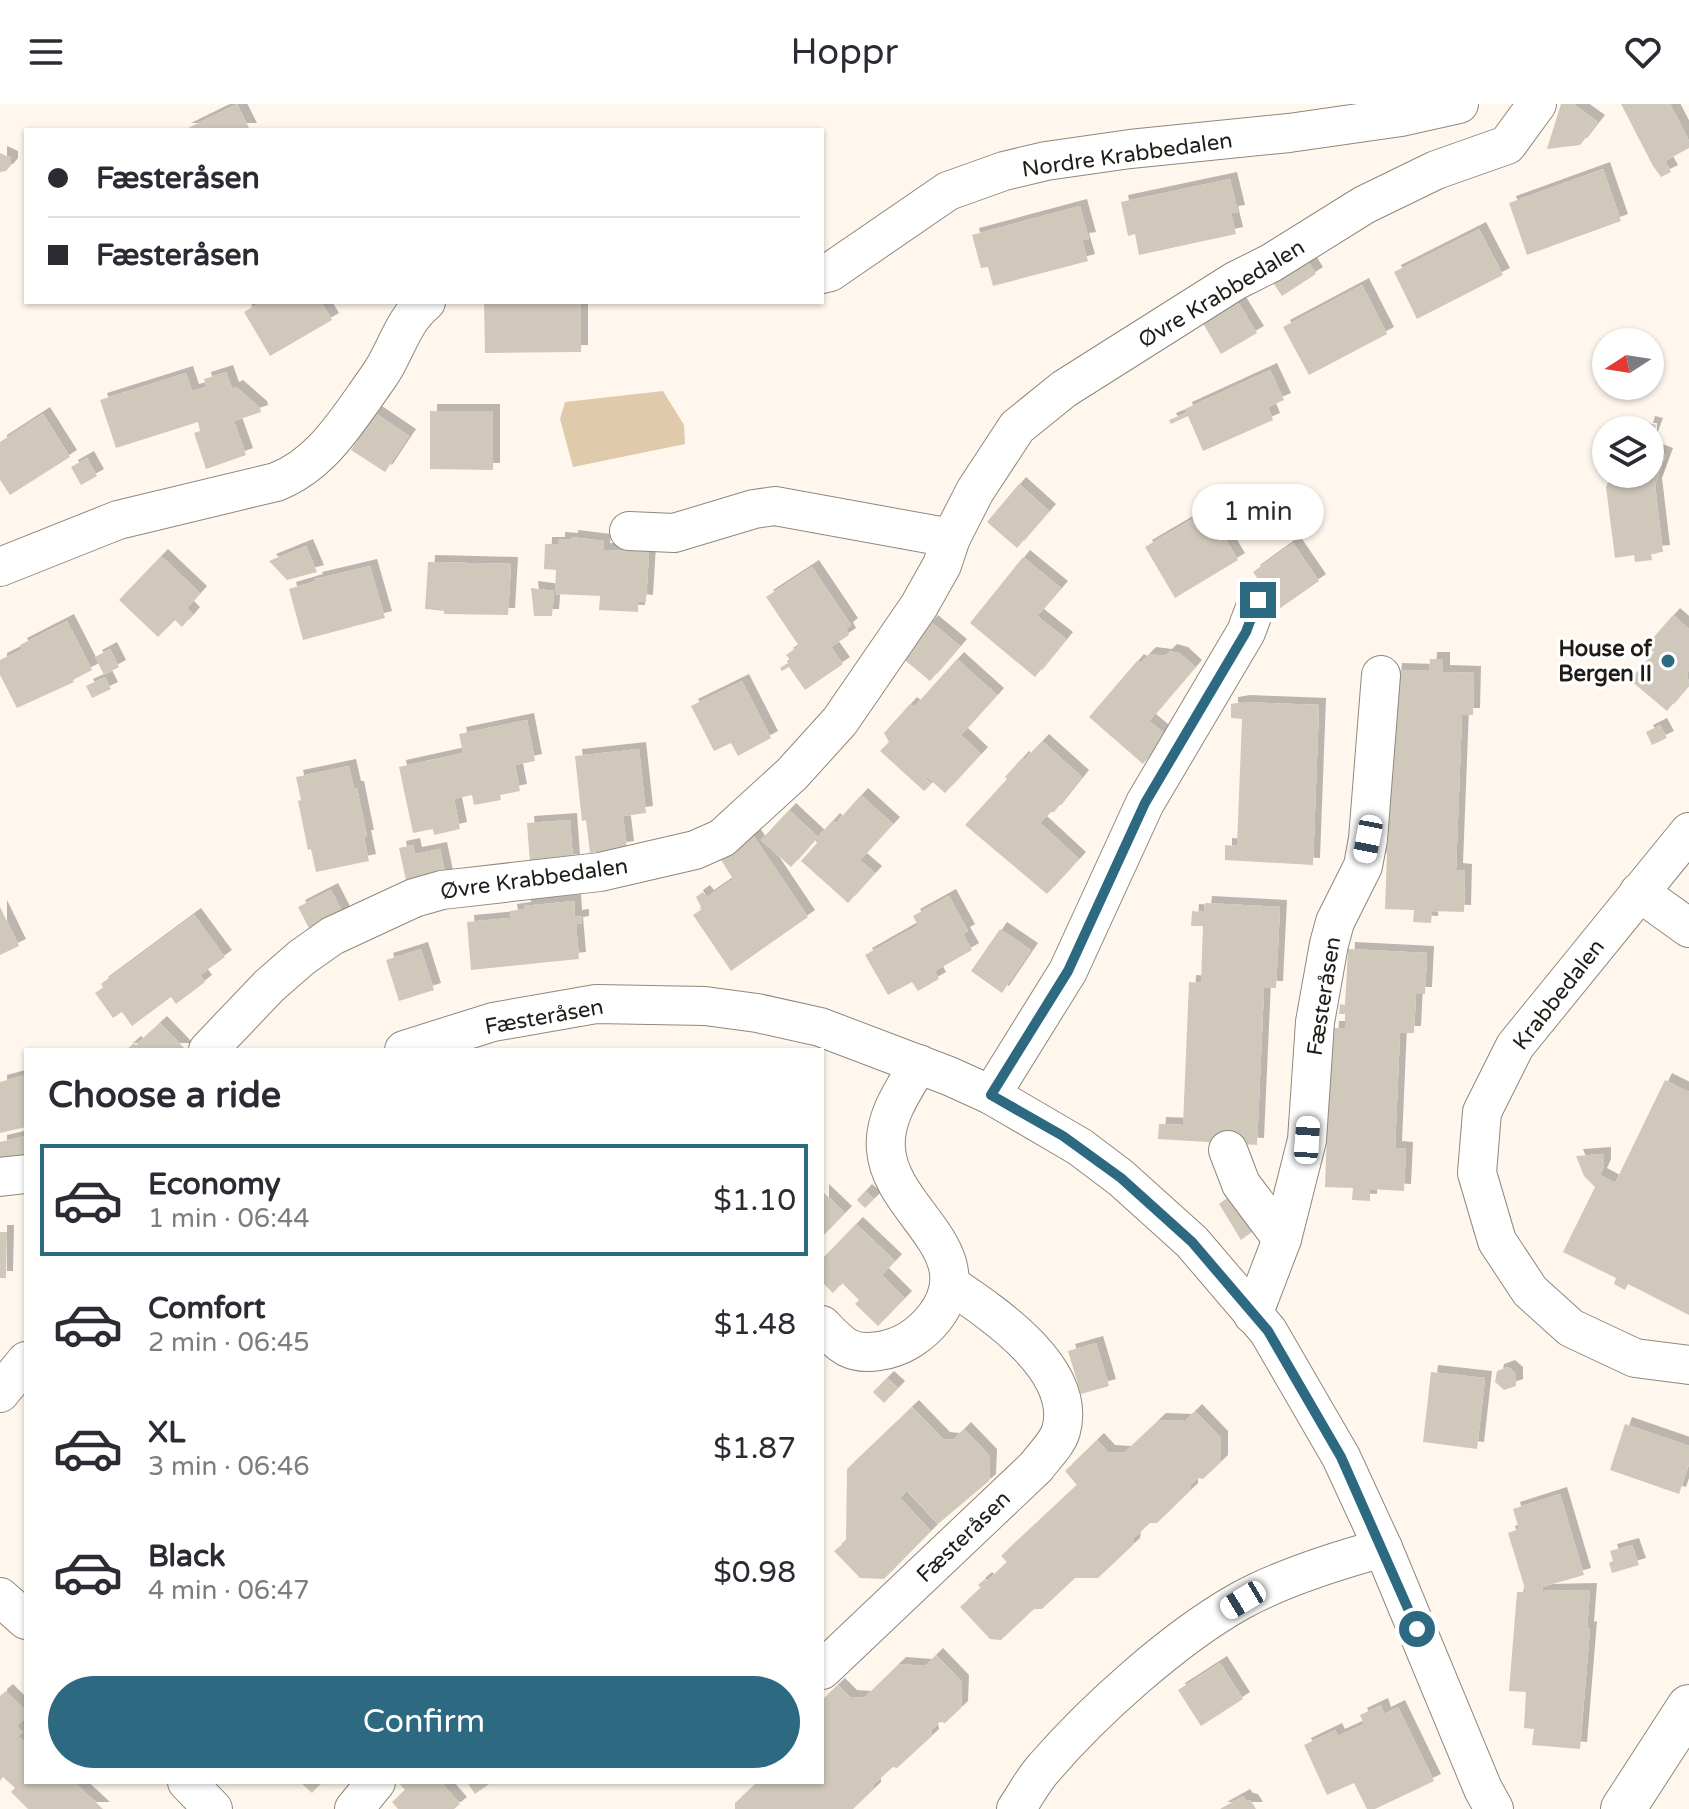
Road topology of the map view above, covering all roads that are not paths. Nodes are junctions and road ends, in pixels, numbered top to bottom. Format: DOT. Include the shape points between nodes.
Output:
graph roads {
  1 [pos="1459,104"];
  2 [pos="1537,104"];
  3 [pos="824,274"];
  4 [pos="424,304"];
  5 [pos="629,531"];
  6 [pos="951,538"];
  7 [pos="0,567"];
  8 [pos="1258,600"];
  9 [pos="1381,675"];
  10 [pos="1689,832"];
  11 [pos="1639,892"];
  12 [pos="1689,928"];
  13 [pos="210,1048"];
  14 [pos="410,1048"];
  15 [pos="919,1064"];
  16 [pos="991,1095"];
  17 [pos="1228,1150"];
  18 [pos="24,1174"];
  19 [pos="0,1177"];
  20 [pos="1282,1239"];
  21 [pos="951,1285"];
  22 [pos="1253,1315"];
  23 [pos="824,1327"];
  24 [pos="24,1363"];
  25 [pos="1689,1365"];
  26 [pos="0,1393"];
  27 [pos="1383,1548"];
  28 [pos="0,1597"];
  29 [pos="24,1618"];
  30 [pos="824,1668"];
  31 [pos="1689,1707"];
  32 [pos="189,1784"];
  33 [pos="374,1784"];
  34 [pos="213,1809"];
  35 [pos="354,1809"];
  36 [pos="1016,1809"];
  37 [pos="1494,1809"];
  38 [pos="1623,1809"];
  1 -- 3 [label="street, Nordre Krabbedalen" via="1303,131 1046,161 993,174 948,191"];
  2 -- 6 [label="street, Øvre Krabbedalen" via="1507,145 1436,170 1364,205 1064,389 1017,427"];
  4 -- 7 [label="street" via="402,330 388,362 343,427 294,475 118,520"];
  5 -- 6 [label="street" via="674,533 775,506"];
  6 -- 13 [label="street, Øvre Krabbedalen" via="919,606 840,721 722,838 695,850 600,872 442,890 414,898 332,936 301,958"];
  8 -- 16 [label="street" via="1246,632 1145,803 1068,971"];
  9 -- 20 [label="street, Fæsteråsen" via="1368,839 1363,866 1329,944 1315,1022 1307,1140"];
  10 -- 11 [label="street, Krabbedalen"];
  11 -- 12 [label="street"];
  11 -- 25 [label="street, Krabbedalen" via="1515,1046 1482,1112 1477,1173 1497,1241 1530,1291 1571,1328 1635,1358"];
  14 -- 15 [label="street, Fæsteråsen" via="493,1022 596,1004 705,1006 820,1027"];
  15 -- 16 [label="street, Fæsteråsen"];
  15 -- 21 [label="street" via="891,1115 886,1152 903,1195 941,1247"];
  16 -- 22 [label="street, Fæsteråsen" via="1072,1141 1121,1178 1192,1242"];
  17 -- 20 [label="street" via="1241,1184"];
  18 -- 19 [label="street"];
  20 -- 22 [label="street, Fæsteråsen"];
  21 -- 23 [label="street" via="925,1330 894,1349 865,1354 843,1347"];
  21 -- 30 [label="street, Fæsteråsen" via="1024,1340 1050,1369 1064,1414 1060,1435 1036,1467"];
  22 -- 27 [label="street, Fæsteråsen" via="1268,1331 1341,1457"];
  24 -- 26 [label="street"];
  27 -- 36 [label="street" via="1243,1600 1202,1624 1100,1710 1042,1769"];
  27 -- 37 [label="street, Fæsteråsen"];
  28 -- 29 [label="street"];
  31 -- 38 [label="main road"];
  32 -- 34 [label="street"];
  33 -- 35 [label="street"];
}
